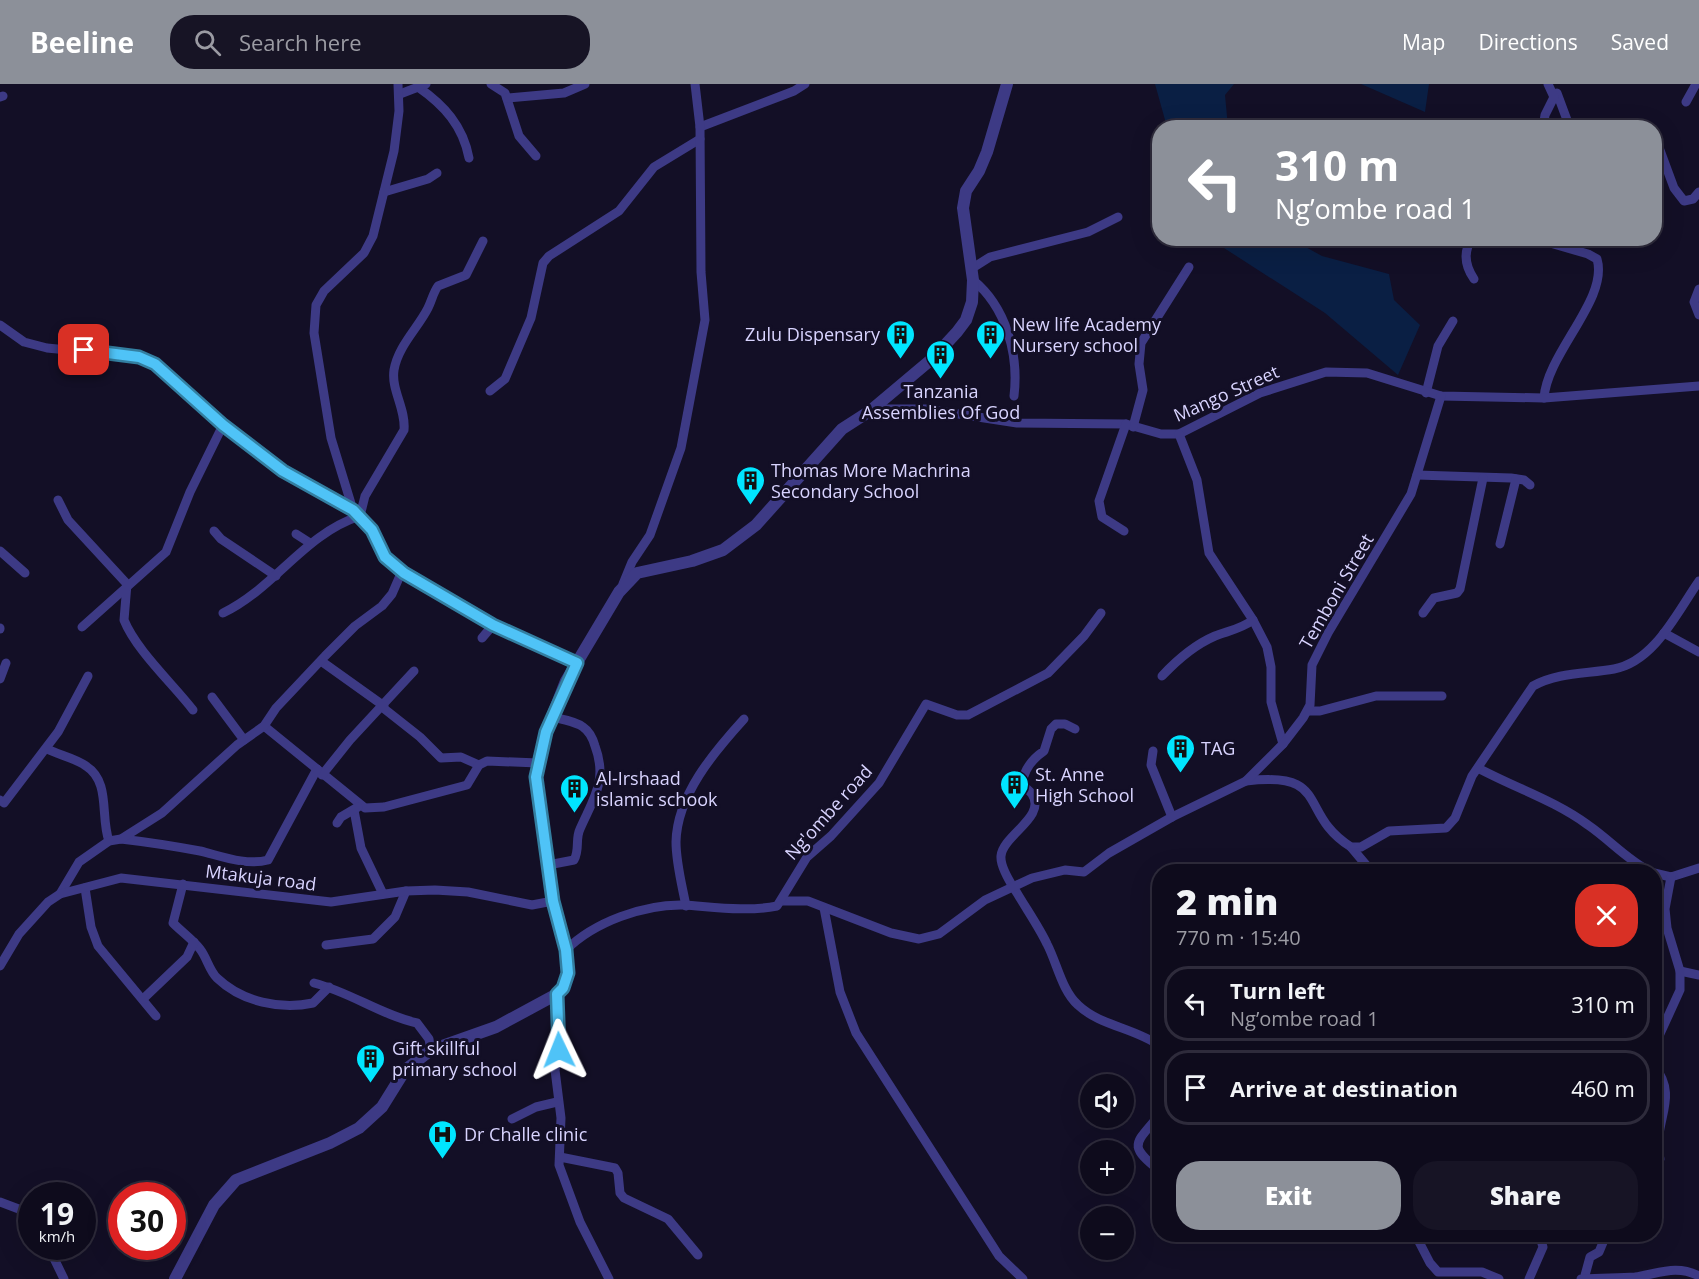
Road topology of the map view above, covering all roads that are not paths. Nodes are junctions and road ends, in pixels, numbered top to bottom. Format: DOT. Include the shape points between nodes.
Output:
graph roads {
  1 [pos="491,84"];
  2 [pos="585,84"];
  3 [pos="694,84"];
  4 [pos="805,84"];
  5 [pos="1007,84"];
  6 [pos="1548,84"];
  7 [pos="1696,84"];
  8 [pos="422,86"];
  9 [pos="399,89"];
  10 [pos="1557,93"];
  11 [pos="507,98"];
  12 [pos="1686,102"];
  13 [pos="1544,120"];
  14 [pos="1567,120"];
  15 [pos="700,127"];
  16 [pos="700,139"];
  17 [pos="536,156"];
  18 [pos="1662,156"];
  19 [pos="469,158"];
  20 [pos="437,173"];
  21 [pos="384,192"];
  22 [pos="1699,192"];
  23 [pos="1118,217"];
  24 [pos="483,241"];
  25 [pos="1468,246"];
  26 [pos="1560,246"];
  27 [pos="1189,267"];
  28 [pos="972,274"];
  29 [pos="1474,279"];
  30 [pos="1699,288"];
  31 [pos="1699,315"];
  32 [pos="1454,321"];
  33 [pos="0,325"];
  34 [pos="1699,386"];
  35 [pos="490,391"];
  36 [pos="1426,393"];
  37 [pos="1014,396"];
  38 [pos="1441,396"];
  39 [pos="1544,398"];
  40 [pos="872,409"];
  41 [pos="223,425"];
  42 [pos="1129,425"];
  43 [pos="1179,434"];
  44 [pos="1417,476"];
  45 [pos="1483,478"];
  46 [pos="1516,479"];
  47 [pos="1530,484"];
  48 [pos="58,500"];
  49 [pos="357,513"];
  50 [pos="214,531"];
  51 [pos="1124,531"];
  52 [pos="296,534"];
  53 [pos="310,543"];
  54 [pos="1500,544"];
  55 [pos="0,551"];
  56 [pos="402,571"];
  57 [pos="25,573"];
  58 [pos="276,576"];
  59 [pos="1699,581"];
  60 [pos="127,584"];
  61 [pos="619,592"];
  62 [pos="223,613"];
  63 [pos="1101,613"];
  64 [pos="1423,613"];
  65 [pos="1253,620"];
  66 [pos="493,625"];
  67 [pos="82,627"];
  68 [pos="1664,633"];
  69 [pos="482,638"];
  70 [pos="1699,652"];
  71 [pos="321,661"];
  72 [pos="6,663"];
  73 [pos="577,663"];
  74 [pos="414,672"];
  75 [pos="87,676"];
  76 [pos="1162,676"];
  77 [pos="0,679"];
  78 [pos="1442,696"];
  79 [pos="212,697"];
  80 [pos="383,706"];
  81 [pos="193,710"];
  82 [pos="1308,711"];
  83 [pos="552,717"];
  84 [pos="744,719"];
  85 [pos="264,726"];
  86 [pos="1075,729"];
  87 [pos="244,740"];
  88 [pos="1283,744"];
  89 [pos="47,749"];
  90 [pos="1153,752"];
  91 [pos="538,763"];
  92 [pos="479,765"];
  93 [pos="1478,768"];
  94 [pos="320,772"];
  95 [pos="1246,781"];
  96 [pos="0,800"];
  97 [pos="357,808"];
  98 [pos="1173,817"];
  99 [pos="337,823"];
  100 [pos="121,839"];
  101 [pos="109,842"];
  102 [pos="1351,848"];
  103 [pos="1365,864"];
  104 [pos="1637,864"];
  105 [pos="548,865"];
  106 [pos="1699,868"];
  107 [pos="1662,874"];
  108 [pos="1671,877"];
  109 [pos="183,884"];
  110 [pos="1013,887"];
  111 [pos="85,888"];
  112 [pos="406,891"];
  113 [pos="60,894"];
  114 [pos="383,894"];
  115 [pos="553,901"];
  116 [pos="781,901"];
  117 [pos="686,906"];
  118 [pos="824,908"];
  119 [pos="194,942"];
  120 [pos="326,945"];
  121 [pos="566,950"];
  122 [pos="0,966"];
  123 [pos="1680,970"];
  124 [pos="1699,975"];
  125 [pos="314,983"];
  126 [pos="329,987"];
  127 [pos="557,994"];
  128 [pos="143,999"];
  129 [pos="156,1016"];
  130 [pos="1662,1029"];
  131 [pos="1152,1040"];
  132 [pos="431,1050"];
  133 [pos="1662,1079"];
  134 [pos="558,1102"];
  135 [pos="512,1119"];
  136 [pos="1662,1123"];
  137 [pos="1152,1124"];
  138 [pos="560,1157"];
  139 [pos="1152,1165"];
  140 [pos="0,1202"];
  141 [pos="18,1209"];
  142 [pos="1419,1242"];
  143 [pos="1541,1242"];
  144 [pos="1603,1242"];
  145 [pos="698,1255"];
  146 [pos="54,1260"];
  147 [pos="1699,1276"];
  148 [pos="63,1279"];
  149 [pos="175,1279"];
  150 [pos="609,1279"];
  151 [pos="1023,1279"];
  152 [pos="1499,1279"];
  153 [pos="1529,1279"];
  154 [pos="1578,1279"];
  155 [pos="1584,1279"];
  1 -- 11 [label="street"];
  2 -- 11 [label="street" via="564,93"];
  3 -- 15 [label="street"];
  4 -- 15 [label="street"];
  5 -- 28 [label="street" via="987,152 966,191 963,208"];
  6 -- 13 [label="street" via="1554,97"];
  7 -- 12 [label="street"];
  8 -- 9 [label="street"];
  8 -- 19 [label="street" via="450,114 463,136"];
  9 -- 21 [label="street" via="397,134"];
  10 -- 14 [label="street"];
  11 -- 17 [label="street" via="519,136"];
  15 -- 16 [label="street"];
  16 -- 35 [label="street" via="654,167 619,212 543,263 531,318 505,379"];
  16 -- 61 [label="street" via="700,272 705,320 681,448 650,535"];
  18 -- 22 [label="street" via="1674,188 1684,201"];
  20 -- 21 [label="street"];
  21 -- 49 [label="street" via="369,246 324,291 316,305 314,333 332,438"];
  23 -- 28 [label="street" via="1088,232 990,257"];
  24 -- 49 [label="street" via="466,275 438,286 398,359 395,386 405,418 404,430"];
  25 -- 29 [label="street" via="1465,257"];
  26 -- 39 [label="street" via="1597,259 1600,268 1587,308 1557,360"];
  27 -- 42 [label="street" via="1141,343 1143,390"];
  28 -- 37 [label="street" via="990,294 1011,344 1016,372"];
  28 -- 40 [label="street" via="972,302 966,320 933,358"];
  30 -- 31 [label="street" via="1694,302"];
  32 -- 36 [label="street" via="1438,346"];
  33 -- 41 [label="street" via="24,342 47,348 139,357 155,364"];
  34 -- 39 [label="street, Mango Street"];
  36 -- 38 [label="street, Mango Street"];
  36 -- 43 [label="street, Mango Street" via="1366,373 1326,372 1260,393"];
  38 -- 39 [label="street, Mango Street"];
  38 -- 44 [label="street, Temboni Street"];
  40 -- 42 [label="street, Mango Street" via="926,409 1017,423"];
  40 -- 61 [label="street" via="842,429 756,525 723,549 692,561 637,573"];
  41 -- 49 [label="street" via="283,471"];
  41 -- 60 [label="street" via="166,552"];
  42 -- 43 [label="street, Mango Street" via="1161,434"];
  42 -- 51 [label="street" via="1099,501 1102,517"];
  43 -- 65 [label="street" via="1202,497 1209,553"];
  44 -- 45 [label="street"];
  44 -- 82 [label="street, Temboni Street" via="1402,512 1320,647 1312,665"];
  45 -- 46 [label="street"];
  45 -- 64 [label="street" via="1460,589 1434,598"];
  46 -- 47 [label="street"];
  46 -- 54 [label="street"];
  48 -- 60 [label="street" via="68,520"];
  49 -- 53 [label="street"];
  49 -- 56 [label="street" via="372,530 385,557"];
  50 -- 58 [label="street"];
  52 -- 53 [label="street"];
  53 -- 58 [label="street"];
  55 -- 57 [label="street"];
  56 -- 66 [label="street"];
  56 -- 71 [label="street" via="382,606 355,626"];
  58 -- 62 [label="street" via="243,603"];
  59 -- 68 [label="street"];
  60 -- 67 [label="street"];
  60 -- 81 [label="street" via="126,626"];
  61 -- 73 [label="street"];
  63 -- 116 [label="street, Ng'ombe road" via="1048,673 968,715 926,704 879,783 807,857"];
  65 -- 76 [label="street" via="1189,651"];
  65 -- 88 [label="street" via="1267,647 1271,702"];
  66 -- 69 [label="street"];
  66 -- 73 [label="street"];
  68 -- 70 [label="street"];
  68 -- 93 [label="street" via="1631,663 1617,669 1547,678 1533,686"];
  71 -- 80 [label="street"];
  71 -- 85 [label="street"];
  72 -- 77 [label="street"];
  73 -- 83 [label="street"];
  74 -- 80 [label="street"];
  75 -- 89 [label="street"];
  78 -- 82 [label="street" via="1376,696"];
  79 -- 87 [label="street"];
  80 -- 92 [label="street" via="441,759 461,757"];
  80 -- 94 [label="street"];
  82 -- 88 [label="street"];
  83 -- 91 [label="street"];
  83 -- 105 [label="street" via="583,726 596,748 601,774 591,811 578,832 574,860"];
  84 -- 117 [label="street" via="693,785 680,816 676,855"];
  85 -- 87 [label="street"];
  85 -- 94 [label="street"];
  86 -- 110 [label="street" via="1065,724 1053,726 1044,751 1036,755 1024,775 1022,784 1032,794 1032,814 1001,854"];
  87 -- 100 [label="street" via="162,813"];
  88 -- 95 [label="street"];
  89 -- 96 [label="street" via="31,765 18,788 3,803"];
  89 -- 101 [label="street" via="86,766 99,778"];
  90 -- 98 [label="street" via="1151,765"];
  91 -- 92 [label="street" via="487,761"];
  91 -- 105 [label="street" via="536,777"];
  92 -- 97 [label="street" via="467,785 384,807"];
  93 -- 102 [label="street" via="1455,818 1446,828 1389,831 1361,847"];
  93 -- 104 [label="street" via="1551,801"];
  94 -- 97 [label="street"];
  94 -- 100 [label="street" via="268,860 231,860 153,842"];
  95 -- 98 [label="street"];
  95 -- 102 [label="street" via="1286,779 1301,784 1333,834"];
  97 -- 99 [label="street"];
  97 -- 114 [label="street" via="361,848"];
  98 -- 110 [label="street" via="1084,872 1065,870"];
  100 -- 101 [label="street"];
  101 -- 113 [label="street" via="79,862"];
  102 -- 103 [label="street"];
  105 -- 115 [label="street"];
  106 -- 108 [label="street"];
  107 -- 108 [label="street"];
  108 -- 123 [label="street" via="1665,909"];
  109 -- 111 [label="street, Mtakuja road" via="121,878"];
  109 -- 114 [label="street, Mtakuja road" via="331,902"];
  109 -- 119 [label="street" via="172,920"];
  110 -- 118 [label="street" via="985,900 939,934 919,939"];
  110 -- 131 [label="street" via="1077,1005"];
  111 -- 113 [label="street, Mtakuja road"];
  111 -- 128 [label="street" via="98,946"];
  112 -- 114 [label="street, Mtakuja road"];
  112 -- 115 [label="street, Mtakuja road" via="468,892 532,905"];
  112 -- 120 [label="street" via="395,917 373,939"];
  113 -- 122 [label="street, Mtakuja road" via="19,934"];
  115 -- 121 [label="street"];
  116 -- 117 [label="street" via="768,908"];
  116 -- 118 [label="street" via="808,902"];
  117 -- 121 [label="street" via="624,916 589,932"];
  118 -- 151 [label="street" via="840,992 855,1033 999,1256"];
  119 -- 126 [label="street" via="217,977 238,992 271,1006 314,1003"];
  119 -- 128 [label="street" via="183,962"];
  121 -- 127 [label="street" via="568,973"];
  123 -- 124 [label="street"];
  123 -- 130 [label="street" via="1680,990"];
  125 -- 126 [label="street"];
  126 -- 132 [label="street" via="398,1019 417,1023 429,1039"];
  127 -- 132 [label="street" via="496,1027"];
  127 -- 134 [label="street"];
  128 -- 129 [label="street"];
  132 -- 149 [label="street" via="405,1070 382,1107 365,1124 330,1143 236,1180 214,1205"];
  133 -- 136 [label="street" via="1667,1101"];
  134 -- 135 [label="street"];
  134 -- 138 [label="street"];
  137 -- 139 [label="street" via="1137,1142 1137,1148"];
  138 -- 145 [label="street" via="615,1168 624,1198 668,1219"];
  138 -- 150 [label="street" via="561,1173 580,1222"];
  140 -- 141 [label="street"];
  142 -- 152 [label="street" via="1438,1272 1482,1272"];
  143 -- 153 [label="street" via="1543,1247"];
  144 -- 155 [label="street" via="1599,1252 1590,1257"];
  146 -- 148 [label="street"];
  147 -- 155 [label="street" via="1688,1271 1664,1270 1638,1276"];
  154 -- 155 [label="street"];
}
